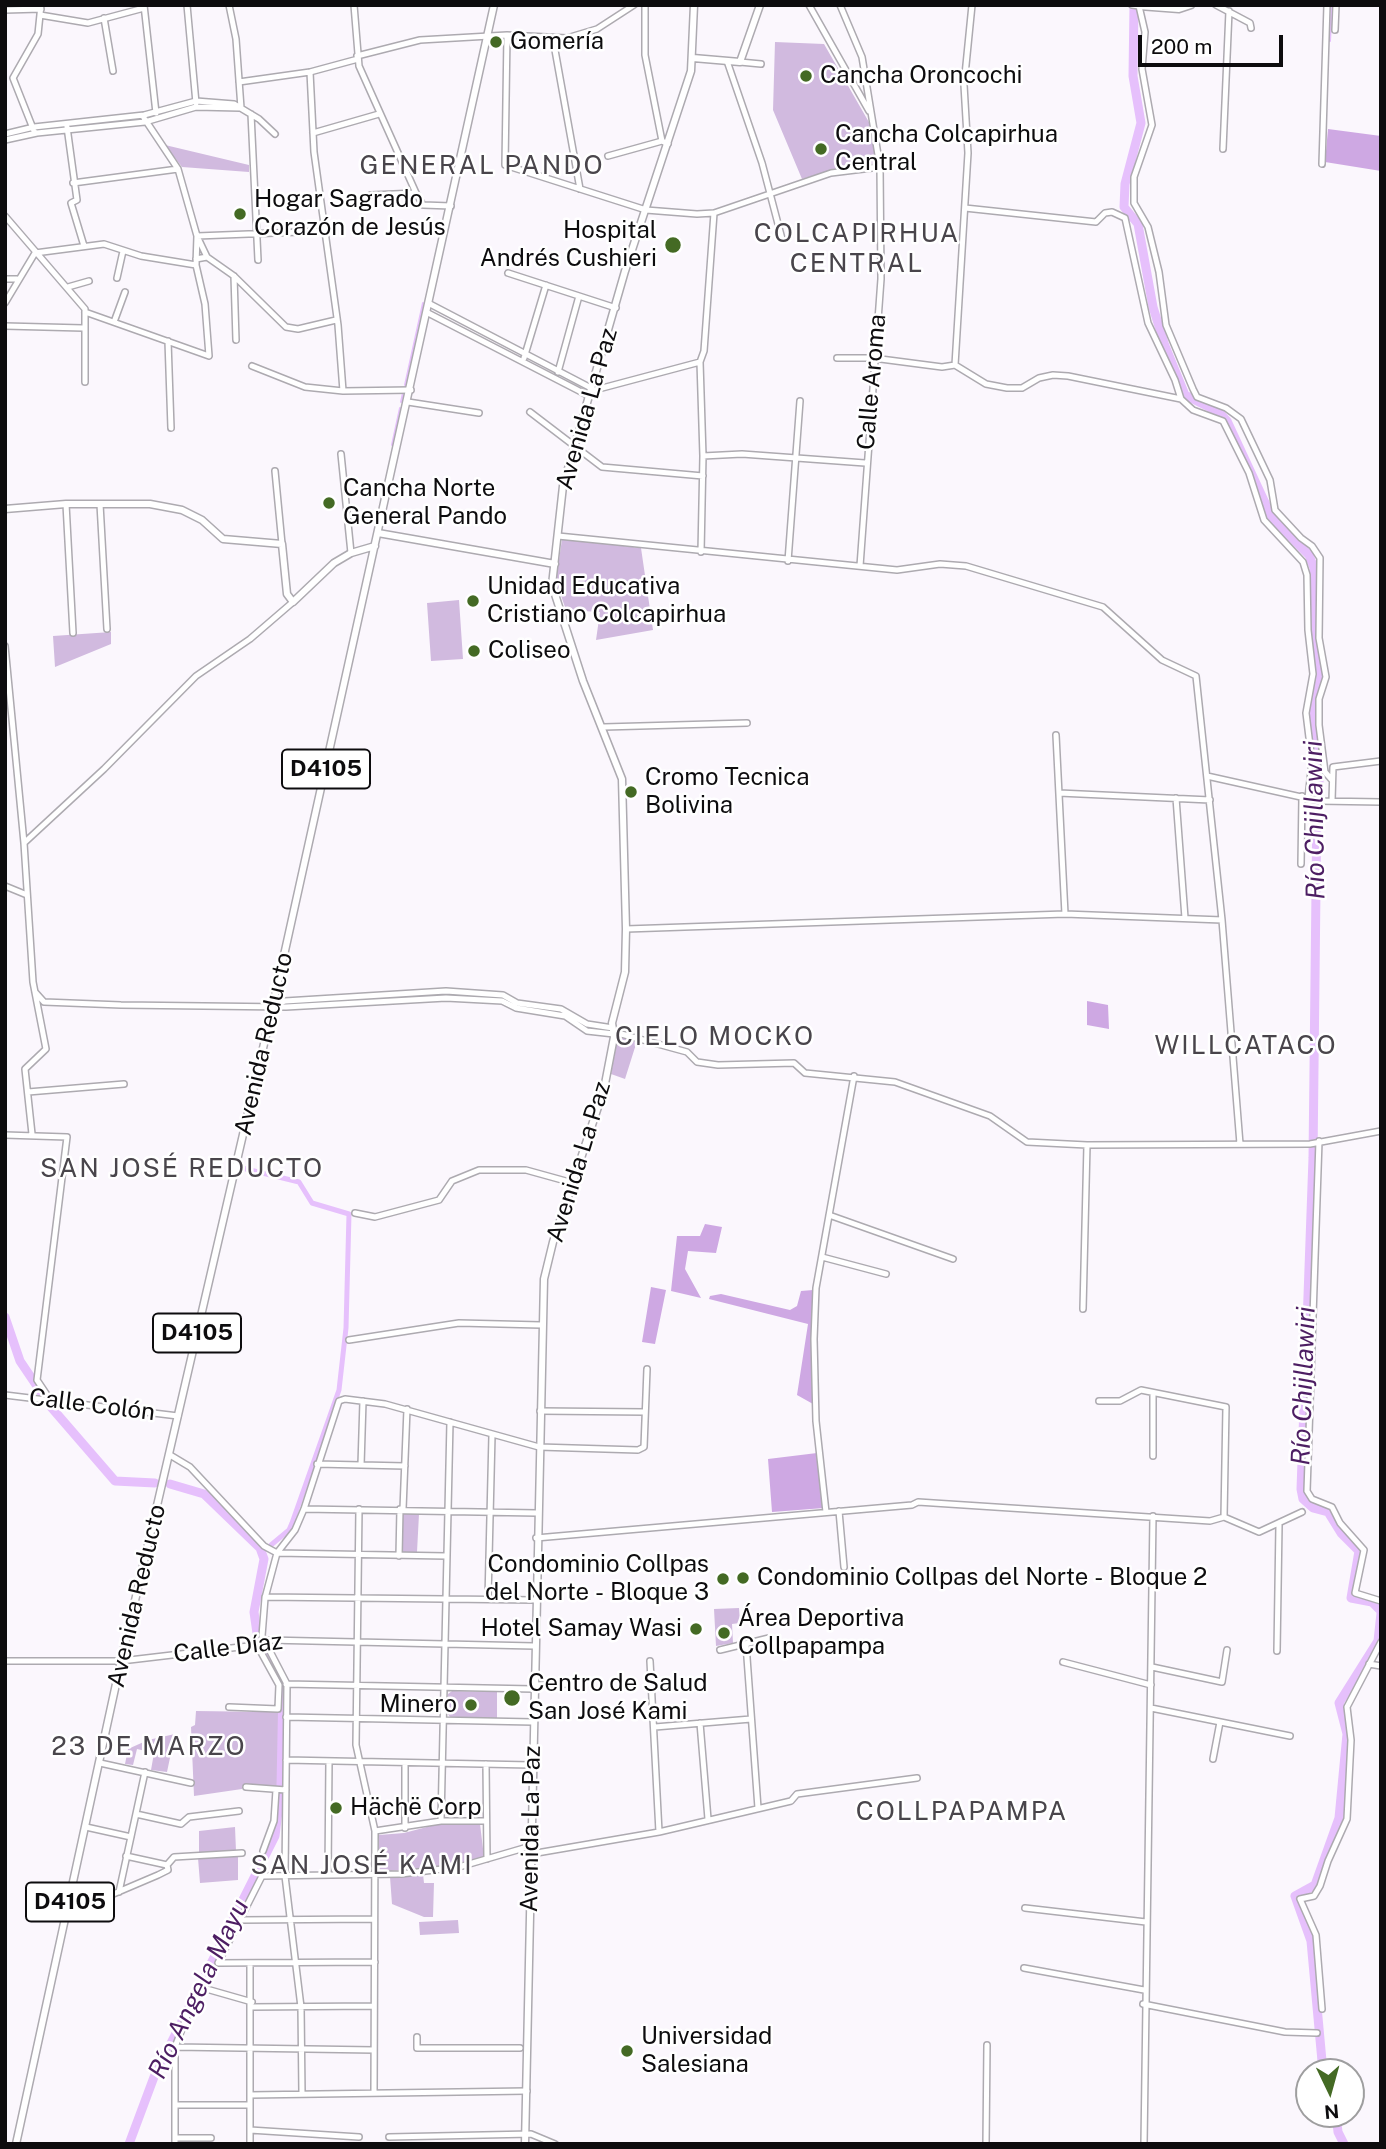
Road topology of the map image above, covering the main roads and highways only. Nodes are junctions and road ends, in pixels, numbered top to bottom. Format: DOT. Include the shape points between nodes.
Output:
graph roads {
  1 [pos="494,5"];
  2 [pos="694,5"];
  3 [pos="760,5"];
  4 [pos="1136,5"];
  5 [pos="1191,5"];
  6 [pos="694,58"];
  7 [pos="5,509"];
  8 [pos="379,533"];
  9 [pos="375,546"];
  10 [pos="555,564"];
  11 [pos="16,2144"];
  12 [pos="525,2144"];
  1 -- 8 [label="main road, Avenida Reducto / D4105"];
  2 -- 6 [label="main road, Avenida La Paz"];
  3 -- 6 [label="main road" via="740,62"];
  4 -- 5 [label="main road" via="1179,9"];
  6 -- 10 [label="main road, Avenida La Paz" via="563,486"];
  7 -- 9 [label="main road" via="66,504 170,507 202,520 223,539 282,544 287,594 293,602 334,562"];
  8 -- 9 [label="main road, Avenida Reducto / D4105"];
  8 -- 10 [label="main road"];
  9 -- 11 [label="main road, Avenida Reducto / D4105"];
  10 -- 12 [label="main road, Avenida La Paz" via="552,585 622,779 626,929 625,972 604,1089 544,1279"];
}
